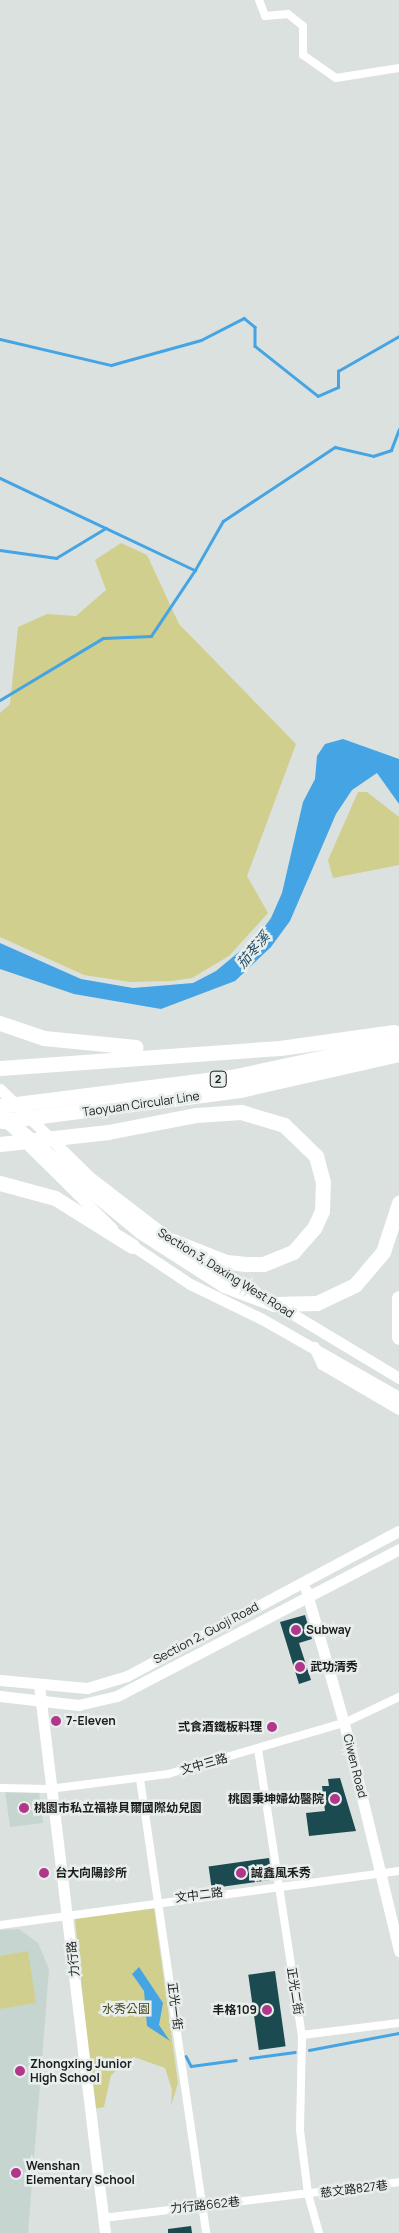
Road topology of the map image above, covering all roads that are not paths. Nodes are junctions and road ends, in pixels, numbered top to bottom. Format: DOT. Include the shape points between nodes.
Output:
graph roads {
  1 [pos="260,0"];
  2 [pos="399,68"];
  3 [pos="0,1023"];
  4 [pos="399,1031"];
  5 [pos="399,1041"];
  6 [pos="235,1050"];
  7 [pos="399,1054"];
  8 [pos="0,1068"];
  9 [pos="0,1089"];
  10 [pos="0,1106"];
  11 [pos="0,1115"];
  12 [pos="0,1122"];
  13 [pos="0,1144"];
  14 [pos="0,1183"];
  15 [pos="399,1203"];
  16 [pos="167,1244"];
  17 [pos="132,1246"];
  18 [pos="399,1298"];
  19 [pos="399,1337"];
  20 [pos="314,1347"];
  21 [pos="399,1378"];
  22 [pos="399,1397"];
  23 [pos="399,1408"];
  24 [pos="399,1531"];
  25 [pos="399,1549"];
  26 [pos="303,1583"];
  27 [pos="308,1596"];
  28 [pos="0,1680"];
  29 [pos="38,1685"];
  30 [pos="0,1696"];
  31 [pos="399,1697"];
  32 [pos="38,1702"];
  33 [pos="344,1722"];
  34 [pos="258,1749"];
  35 [pos="140,1779"];
  36 [pos="0,1788"];
  37 [pos="49,1788"];
  38 [pos="399,1871"];
  39 [pos="381,1873"];
  40 [pos="281,1885"];
  41 [pos="159,1900"];
  42 [pos="68,1915"];
  43 [pos="0,1925"];
  44 [pos="399,1951"];
  45 [pos="399,2023"];
  46 [pos="302,2035"];
  47 [pos="399,2182"];
  48 [pos="308,2194"];
  49 [pos="202,2205"];
  50 [pos="102,2218"];
  51 [pos="105,2233"];
  52 [pos="206,2233"];
  53 [pos="319,2233"];
  1 -- 2 [label="street" via="265,16 288,14 303,26 303,55 336,78"];
  3 -- 6 [label="highway" via="64,1041"];
  4 -- 6 [label="highway"];
  5 -- 10 [label="highway, Taoyuan Circular Line / 2" via="236,1076"];
  6 -- 8 [label="highway" via="42,1062"];
  7 -- 12 [label="highway, Taoyuan Circular Line / 2" via="240,1090"];
  9 -- 16 [label="street, Section 3, Daxing West Road" via="90,1177"];
  11 -- 16 [label="highway" via="109,1209"];
  11 -- 17 [label="street, Section 3, Daxing West Road" via="72,1192"];
  13 -- 16 [label="highway" via="108,1132 196,1115 241,1112 284,1125 316,1156 323,1182 322,1211 314,1228 293,1252 263,1264 246,1264 226,1262"];
  14 -- 17 [label="highway" via="55,1198"];
  15 -- 16 [label="highway" via="388,1242 376,1263 343,1293 293,1306 241,1293"];
  16 -- 21 [label="street, Section 3, Daxing West Road"];
  17 -- 20 [label="street, Section 3, Daxing West Road" via="190,1284"];
  18 -- 19 [label="highway"];
  20 -- 22 [label="street, Section 3, Daxing West Road"];
  20 -- 23 [label="street" via="322,1364"];
  24 -- 26 [label="street, Section 2, Guoji Road"];
  25 -- 27 [label="street, Section 2, Guoji Road"];
  26 -- 27 [label="street, Ciwen Road"];
  26 -- 29 [label="street, Section 2, Guoji Road" via="127,1676 87,1688"];
  27 -- 32 [label="street, Section 2, Guoji Road" via="131,1690 78,1705"];
  27 -- 33 [label="street, Ciwen Road"];
  28 -- 29 [label="street, Section 2, Guoji Road"];
  29 -- 32 [label="street, 力行路"];
  30 -- 32 [label="street, Section 2, Guoji Road"];
  31 -- 33 [label="street, 文中三路"];
  32 -- 37 [label="street, 力行路"];
  33 -- 34 [label="street, 文中三路"];
  33 -- 39 [label="street, Ciwen Road"];
  34 -- 35 [label="street, 文中三路"];
  34 -- 40 [label="street, 正光二街"];
  35 -- 37 [label="street, 文中三路"];
  35 -- 41 [label="street, 正光一街"];
  36 -- 37 [label="street, 文中三路"];
  37 -- 42 [label="street, 力行路"];
  38 -- 39 [label="street, 文中二路"];
  39 -- 40 [label="street, 文中二路"];
  39 -- 44 [label="street, Ciwen Road"];
  40 -- 41 [label="street, 文中二路"];
  40 -- 46 [label="street, 正光二街"];
  41 -- 42 [label="street, 文中二路"];
  41 -- 49 [label="street, 正光一街"];
  42 -- 43 [label="street, 文中二路"];
  42 -- 50 [label="street, 力行路"];
  45 -- 46 [label="street"];
  46 -- 48 [label="street, 正光二街" via="300,2130"];
  47 -- 48 [label="street, 慈文路827巷"];
  48 -- 49 [label="street, 力行路662巷"];
  48 -- 53 [label="street, 正光二街"];
  49 -- 50 [label="street, 力行路662巷"];
  49 -- 52 [label="street, 正光一街"];
  50 -- 51 [label="street, 力行路"];
}
